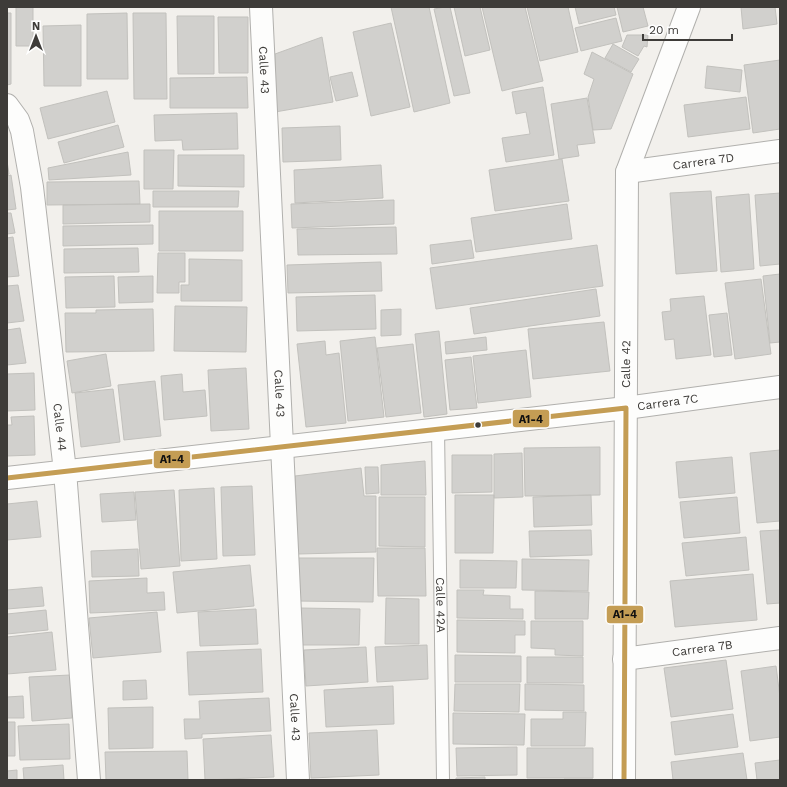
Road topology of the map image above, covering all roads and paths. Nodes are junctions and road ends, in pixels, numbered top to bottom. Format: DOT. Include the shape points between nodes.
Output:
graph roads {
  1 [pos="261,7"];
  2 [pos="689,7"];
  3 [pos="7,105"];
  4 [pos="780,151"];
  5 [pos="627,172"];
  6 [pos="780,387"];
  7 [pos="626,408"];
  8 [pos="438,429"];
  9 [pos="283,447"];
  10 [pos="65,471"];
  11 [pos="7,478"];
  12 [pos="780,638"];
  13 [pos="624,660"];
  14 [pos="89,780"];
  15 [pos="298,780"];
  16 [pos="443,780"];
  17 [pos="624,780"];
  1 -- 9 [label="street, Calle 43"];
  2 -- 5 [label="street, Calle 42"];
  3 -- 10 [label="street, Calle 44" via="18,120 22,131 32,187"];
  4 -- 5 [label="street, Carrera 7D"];
  5 -- 7 [label="street, Calle 42"];
  6 -- 7 [label="street, Carrera 7C"];
  7 -- 8 [label="street, Carrera 7C"];
  7 -- 13 [label="street, Calle 42"];
  8 -- 9 [label="street, Carrera 7C"];
  8 -- 16 [label="lane, Calle 42A"];
  9 -- 10 [label="street, Carrera 7C"];
  9 -- 15 [label="street, Calle 43"];
  10 -- 11 [label="street, Carrera 7C"];
  10 -- 14 [label="street, Calle 44"];
  12 -- 13 [label="street, Carrera 7B"];
  13 -- 17 [label="street, Calle 42"];
}
